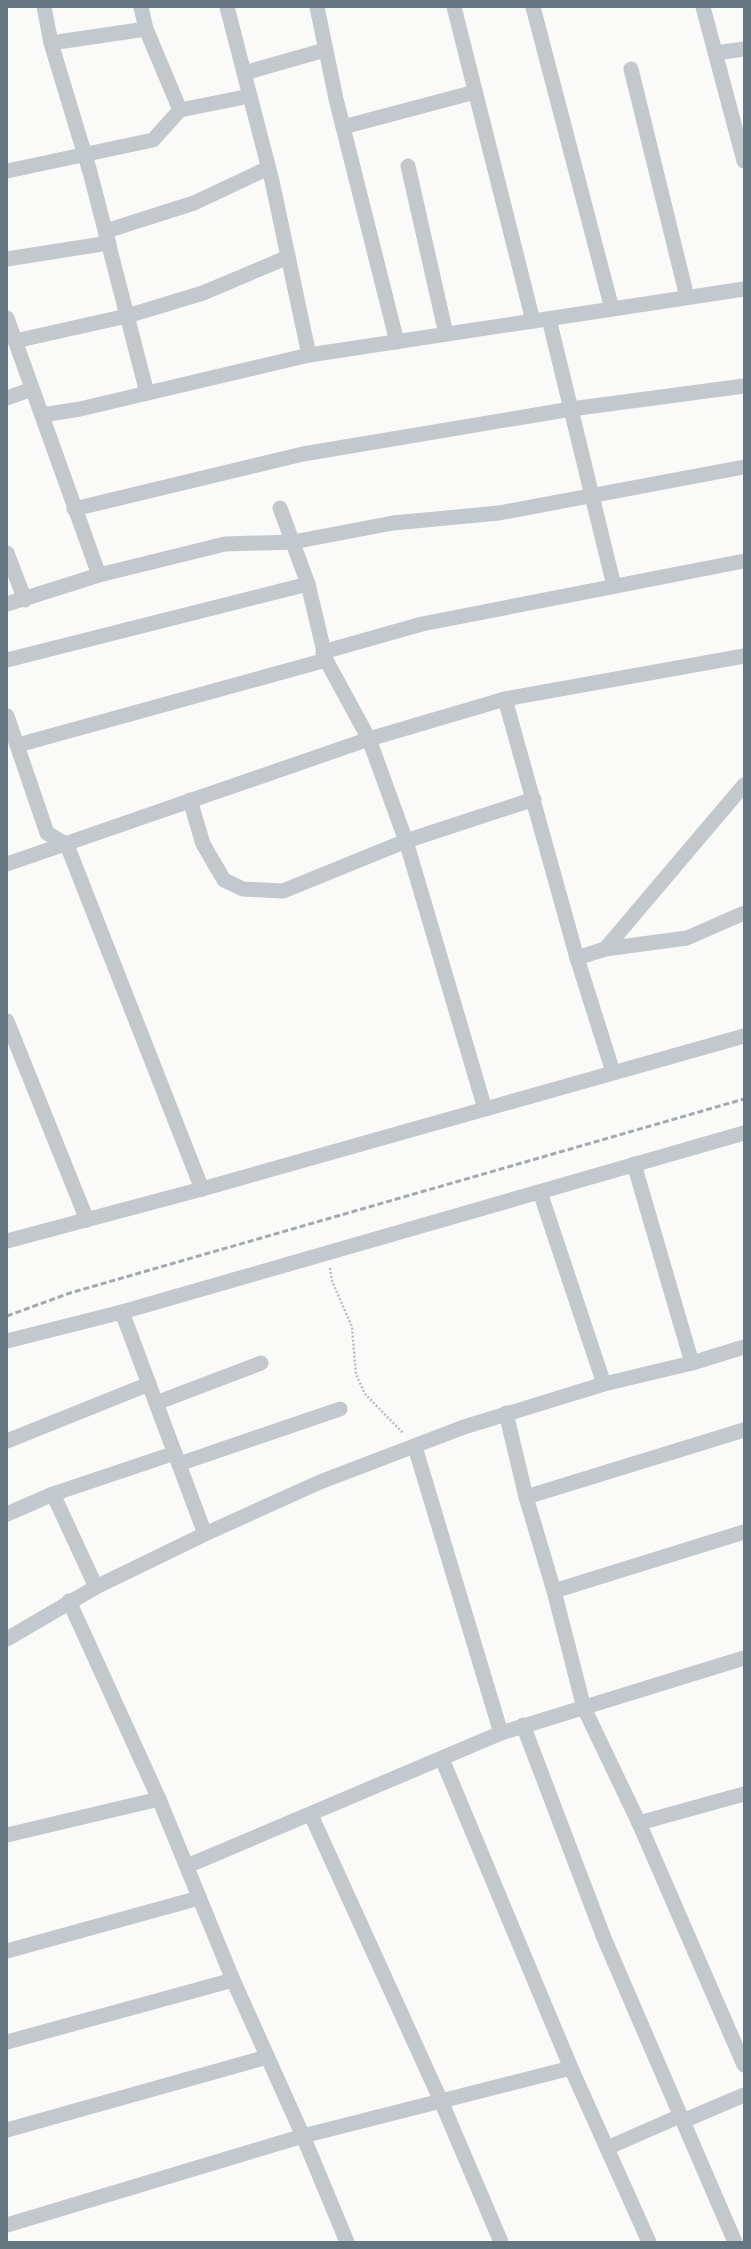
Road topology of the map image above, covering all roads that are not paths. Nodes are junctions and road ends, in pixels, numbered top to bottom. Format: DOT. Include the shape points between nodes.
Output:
graph roads {
  1 [pos="44,7"];
  2 [pos="140,7"];
  3 [pos="227,7"];
  4 [pos="317,7"];
  5 [pos="454,7"];
  6 [pos="534,7"];
  7 [pos="703,7"];
  8 [pos="146,29"];
  9 [pos="51,43"];
  10 [pos="744,49"];
  11 [pos="326,50"];
  12 [pos="716,53"];
  13 [pos="631,69"];
  14 [pos="244,73"];
  15 [pos="475,92"];
  16 [pos="250,96"];
  17 [pos="180,110"];
  18 [pos="343,127"];
  19 [pos="84,153"];
  20 [pos="744,161"];
  21 [pos="408,166"];
  22 [pos="268,168"];
  23 [pos="7,171"];
  24 [pos="107,237"];
  25 [pos="288,257"];
  26 [pos="7,259"];
  27 [pos="744,289"];
  28 [pos="687,297"];
  29 [pos="612,309"];
  30 [pos="127,316"];
  31 [pos="7,318"];
  32 [pos="549,319"];
  33 [pos="533,321"];
  34 [pos="446,334"];
  35 [pos="15,341"];
  36 [pos="397,342"];
  37 [pos="309,355"];
  38 [pos="744,386"];
  39 [pos="32,389"];
  40 [pos="148,393"];
  41 [pos="7,398"];
  42 [pos="571,409"];
  43 [pos="42,415"];
  44 [pos="744,467"];
  45 [pos="593,496"];
  46 [pos="280,508"];
  47 [pos="74,509"];
  48 [pos="293,542"];
  49 [pos="7,553"];
  50 [pos="744,561"];
  51 [pos="99,574"];
  52 [pos="308,584"];
  53 [pos="614,586"];
  54 [pos="25,600"];
  55 [pos="7,604"];
  56 [pos="324,656"];
  57 [pos="744,656"];
  58 [pos="7,660"];
  59 [pos="505,699"];
  60 [pos="7,716"];
  61 [pos="12,739"];
  62 [pos="369,739"];
  63 [pos="744,785"];
  64 [pos="534,799"];
  65 [pos="190,800"];
  66 [pos="406,841"];
  67 [pos="67,845"];
  68 [pos="7,864"];
  69 [pos="744,913"];
  70 [pos="605,949"];
  71 [pos="577,958"];
  72 [pos="7,1021"];
  73 [pos="744,1036"];
  74 [pos="612,1072"];
  75 [pos="484,1109"];
  76 [pos="744,1133"];
  77 [pos="634,1164"];
  78 [pos="202,1190"];
  79 [pos="540,1192"];
  80 [pos="87,1220"];
  81 [pos="7,1241"];
  82 [pos="122,1312"];
  83 [pos="7,1341"];
  84 [pos="744,1347"];
  85 [pos="692,1363"];
  86 [pos="261,1364"];
  87 [pos="149,1384"];
  88 [pos="604,1384"];
  89 [pos="156,1403"];
  90 [pos="340,1409"];
  91 [pos="506,1413"];
  92 [pos="744,1430"];
  93 [pos="7,1441"];
  94 [pos="415,1447"];
  95 [pos="177,1459"];
  96 [pos="54,1494"];
  97 [pos="526,1497"];
  98 [pos="7,1514"];
  99 [pos="744,1532"];
  100 [pos="205,1534"];
  101 [pos="96,1587"];
  102 [pos="554,1591"];
  103 [pos="69,1601"];
  104 [pos="7,1639"];
  105 [pos="744,1658"];
  106 [pos="584,1708"];
  107 [pos="523,1726"];
  108 [pos="501,1733"];
  109 [pos="442,1759"];
  110 [pos="744,1794"];
  111 [pos="159,1799"];
  112 [pos="311,1814"];
  113 [pos="639,1823"];
  114 [pos="7,1836"];
  115 [pos="187,1866"];
  116 [pos="199,1898"];
  117 [pos="7,1951"];
  118 [pos="233,1980"];
  119 [pos="7,2042"];
  120 [pos="267,2056"];
  121 [pos="744,2065"];
  122 [pos="571,2068"];
  123 [pos="744,2094"];
  124 [pos="440,2101"];
  125 [pos="682,2119"];
  126 [pos="7,2130"];
  127 [pos="303,2136"];
  128 [pos="607,2148"];
  129 [pos="7,2225"];
  130 [pos="346,2242"];
  131 [pos="501,2242"];
  132 [pos="649,2242"];
  133 [pos="735,2242"];
  1 -- 9 [label="street"];
  2 -- 8 [label="street"];
  3 -- 14 [label="street"];
  4 -- 11 [label="street"];
  5 -- 15 [label="street"];
  6 -- 29 [label="street"];
  7 -- 12 [label="street"];
  8 -- 9 [label="street"];
  8 -- 17 [label="street"];
  9 -- 19 [label="street"];
  10 -- 12 [label="street"];
  11 -- 14 [label="street"];
  11 -- 18 [label="street"];
  12 -- 20 [label="street"];
  13 -- 28 [label="street"];
  14 -- 16 [label="street"];
  15 -- 18 [label="street"];
  15 -- 33 [label="street"];
  16 -- 17 [label="street"];
  16 -- 22 [label="street"];
  17 -- 19 [label="street" via="153,140"];
  18 -- 36 [label="street"];
  19 -- 23 [label="street"];
  19 -- 24 [label="street"];
  21 -- 34 [label="street"];
  22 -- 24 [label="street" via="194,204"];
  22 -- 25 [label="street"];
  24 -- 26 [label="street"];
  24 -- 30 [label="street"];
  25 -- 30 [label="street" via="203,293"];
  25 -- 37 [label="street"];
  27 -- 28 [label="street"];
  28 -- 29 [label="street"];
  29 -- 32 [label="street"];
  30 -- 35 [label="street"];
  30 -- 40 [label="street"];
  31 -- 35 [label="street"];
  32 -- 33 [label="street"];
  32 -- 42 [label="street"];
  33 -- 34 [label="street"];
  34 -- 36 [label="street"];
  35 -- 39 [label="street"];
  36 -- 37 [label="street"];
  37 -- 40 [label="street"];
  38 -- 42 [label="street"];
  39 -- 41 [label="street"];
  39 -- 43 [label="street"];
  40 -- 43 [label="street"];
  42 -- 45 [label="street"];
  42 -- 47 [label="street" via="304,454"];
  43 -- 47 [label="street"];
  44 -- 45 [label="street"];
  45 -- 48 [label="street" via="499,513 393,523"];
  45 -- 53 [label="street"];
  46 -- 48 [label="street"];
  47 -- 51 [label="street"];
  48 -- 51 [label="street" via="225,544"];
  48 -- 52 [label="street"];
  49 -- 54 [label="street"];
  50 -- 53 [label="street"];
  51 -- 54 [label="street"];
  52 -- 56 [label="street"];
  52 -- 58 [label="street"];
  53 -- 56 [label="street" via="422,624"];
  54 -- 55 [label="street"];
  56 -- 61 [label="street"];
  56 -- 62 [label="street"];
  57 -- 59 [label="street"];
  59 -- 62 [label="street"];
  59 -- 64 [label="street"];
  60 -- 61 [label="street"];
  61 -- 67 [label="street" via="47,833"];
  62 -- 65 [label="street"];
  62 -- 66 [label="street"];
  63 -- 70 [label="street"];
  64 -- 66 [label="street"];
  64 -- 71 [label="street"];
  65 -- 66 [label="street" via="207,850 224,880 243,889 283,891"];
  65 -- 67 [label="street"];
  66 -- 75 [label="street"];
  67 -- 68 [label="street"];
  67 -- 78 [label="street"];
  69 -- 70 [label="street" via="687,938"];
  70 -- 71 [label="street"];
  71 -- 74 [label="street"];
  72 -- 80 [label="street"];
  73 -- 74 [label="street"];
  74 -- 75 [label="street"];
  75 -- 78 [label="street"];
  76 -- 77 [label="street"];
  77 -- 79 [label="street"];
  77 -- 85 [label="street"];
  78 -- 80 [label="street"];
  79 -- 82 [label="street"];
  79 -- 88 [label="street"];
  80 -- 81 [label="street"];
  82 -- 83 [label="street"];
  82 -- 87 [label="street"];
  84 -- 85 [label="street"];
  85 -- 88 [label="street"];
  86 -- 89 [label="street"];
  87 -- 89 [label="street"];
  87 -- 93 [label="street"];
  88 -- 91 [label="street"];
  89 -- 95 [label="street"];
  90 -- 95 [label="street"];
  91 -- 94 [label="street" via="464,1426"];
  91 -- 97 [label="street"];
  92 -- 97 [label="street"];
  94 -- 100 [label="street" via="320,1482"];
  94 -- 108 [label="street"];
  95 -- 96 [label="street"];
  95 -- 100 [label="street"];
  96 -- 98 [label="street"];
  96 -- 101 [label="street"];
  97 -- 102 [label="street"];
  99 -- 102 [label="street"];
  100 -- 101 [label="street"];
  101 -- 103 [label="street"];
  102 -- 106 [label="street"];
  103 -- 104 [label="street"];
  103 -- 111 [label="street"];
  105 -- 106 [label="street"];
  106 -- 107 [label="street"];
  106 -- 113 [label="street"];
  107 -- 108 [label="street"];
  107 -- 125 [label="street" via="604,1938"];
  108 -- 109 [label="street"];
  109 -- 112 [label="street"];
  109 -- 122 [label="street"];
  110 -- 113 [label="street"];
  111 -- 114 [label="street"];
  111 -- 115 [label="street"];
  112 -- 115 [label="street"];
  112 -- 124 [label="street"];
  113 -- 121 [label="street"];
  115 -- 116 [label="street"];
  116 -- 117 [label="street"];
  116 -- 118 [label="street"];
  118 -- 119 [label="street"];
  118 -- 120 [label="street"];
  120 -- 126 [label="street"];
  120 -- 127 [label="street"];
  122 -- 124 [label="street"];
  122 -- 128 [label="street"];
  123 -- 125 [label="street"];
  124 -- 127 [label="street"];
  124 -- 131 [label="street"];
  125 -- 128 [label="street"];
  125 -- 133 [label="street"];
  127 -- 129 [label="street"];
  127 -- 130 [label="street"];
  128 -- 132 [label="street"];
}
